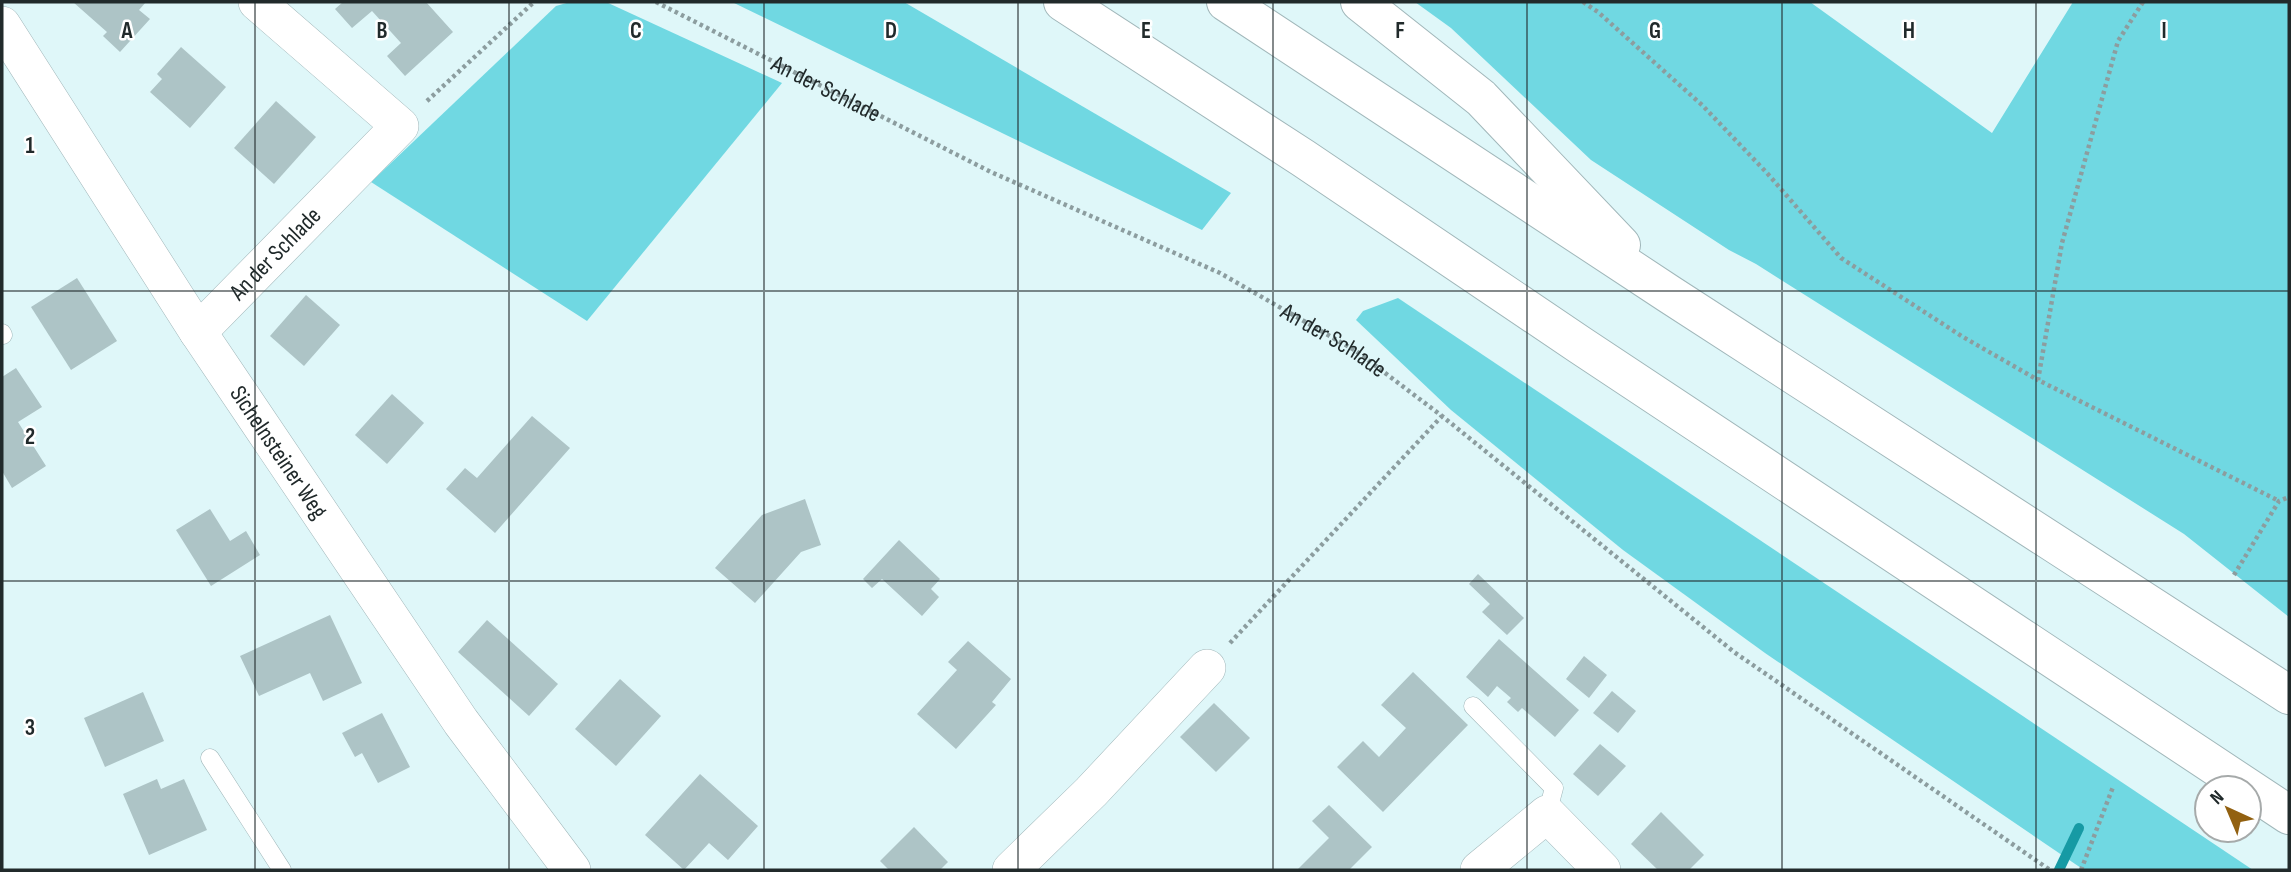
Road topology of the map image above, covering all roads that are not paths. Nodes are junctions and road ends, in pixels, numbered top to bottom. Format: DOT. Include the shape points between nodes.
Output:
graph roads {
  1 [pos="257,2"];
  2 [pos="1043,2"];
  3 [pos="1063,2"];
  4 [pos="1226,2"];
  5 [pos="1360,2"];
  6 [pos="2,25"];
  7 [pos="1147,58"];
  8 [pos="1669,294"];
  9 [pos="198,332"];
  10 [pos="1207,668"];
  11 [pos="2289,695"];
  12 [pos="1473,706"];
  13 [pos="210,758"];
  14 [pos="1548,814"];
  15 [pos="2289,815"];
  16 [pos="282,870"];
  17 [pos="572,870"];
  18 [pos="1011,870"];
  19 [pos="1479,870"];
  20 [pos="1602,870"];
  1 -- 9 [label="street, An der Schlade" via="400,126"];
  2 -- 7 [label="highway"];
  3 -- 7 [label="highway"];
  4 -- 8 [label="highway"];
  5 -- 8 [label="highway" via="1481,98"];
  6 -- 9 [label="street, Sichelnsteiner Weg"];
  7 -- 15 [label="highway"];
  8 -- 11 [label="highway"];
  9 -- 17 [label="street, Sichelnsteiner Weg" via="461,722"];
  10 -- 18 [label="street"];
  12 -- 14 [label="lane" via="1554,788"];
  13 -- 16 [label="lane"];
  14 -- 19 [label="street"];
  14 -- 20 [label="street"];
}
